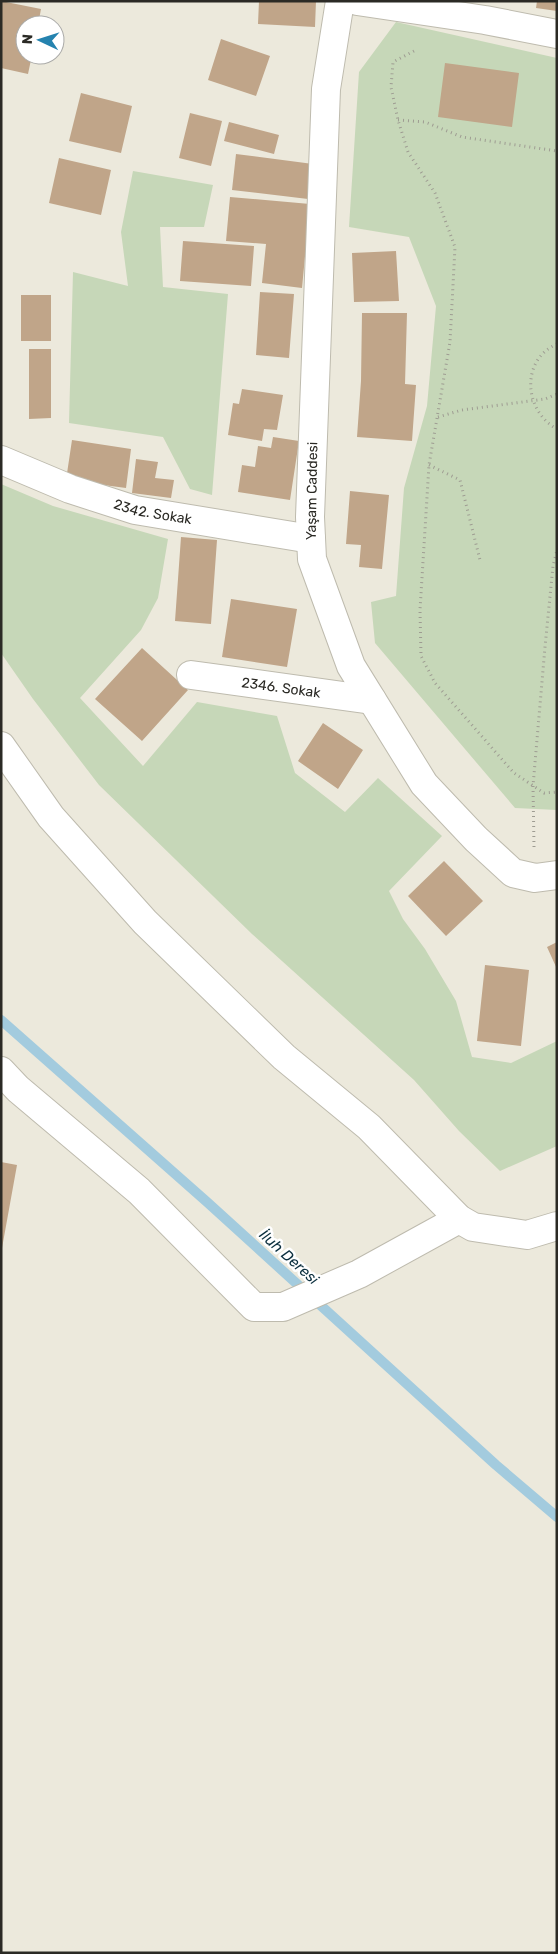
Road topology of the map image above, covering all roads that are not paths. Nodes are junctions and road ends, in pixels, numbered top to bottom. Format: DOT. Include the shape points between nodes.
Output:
graph roads {
  1 [pos="340,1"];
  2 [pos="357,1"];
  3 [pos="557,34"];
  4 [pos="1,460"];
  5 [pos="311,539"];
  6 [pos="191,675"];
  7 [pos="372,700"];
  8 [pos="1,746"];
  9 [pos="546,877"];
  10 [pos="1,1071"];
  11 [pos="459,1219"];
  12 [pos="557,1226"];
  1 -- 5 [label="street, Yaşam Caddesi" via="326,89"];
  2 -- 3 [label="street"];
  4 -- 5 [label="street, 2342. Sokak" via="70,489 135,510"];
  5 -- 7 [label="street, Yaşam Caddesi" via="312,559 351,666"];
  6 -- 7 [label="street, 2346. Sokak"];
  7 -- 9 [label="street, Yaşam Caddesi" via="424,784 476,839 513,874"];
  8 -- 11 [label="street" via="51,817 145,922 284,1057 369,1127"];
  10 -- 11 [label="street" via="139,1191 254,1307 283,1306 359,1274"];
  11 -- 12 [label="street" via="473,1227 527,1235"];
}
